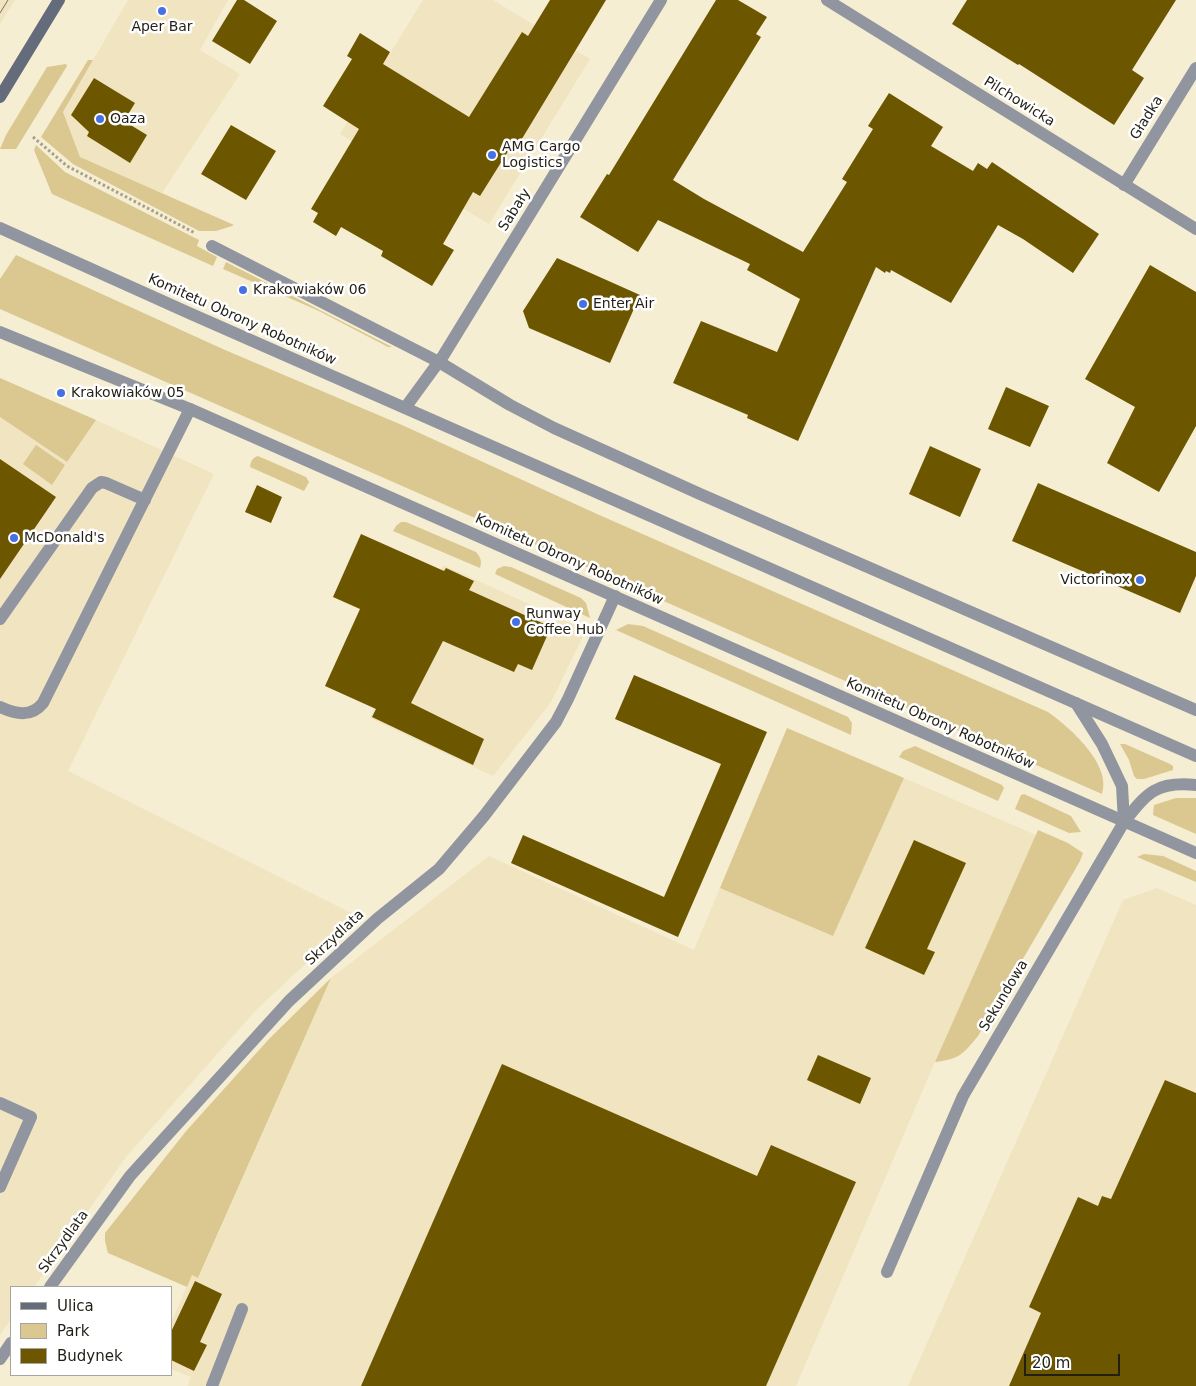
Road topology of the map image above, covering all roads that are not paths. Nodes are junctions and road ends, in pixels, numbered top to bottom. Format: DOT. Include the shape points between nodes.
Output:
graph roads {
  1 [pos="59,0"];
  2 [pos="662,0"];
  3 [pos="827,0"];
  4 [pos="1196,68"];
  5 [pos="0,97"];
  6 [pos="1124,185"];
  7 [pos="0,228"];
  8 [pos="1196,229"];
  9 [pos="212,246"];
  10 [pos="0,332"];
  11 [pos="440,362"];
  12 [pos="405,408"];
  13 [pos="190,409"];
  14 [pos="145,500"];
  15 [pos="615,596"];
  16 [pos="0,619"];
  17 [pos="1076,703"];
  18 [pos="0,707"];
  19 [pos="1196,710"];
  20 [pos="1196,756"];
  21 [pos="1196,785"];
  22 [pos="1124,822"];
  23 [pos="1196,854"];
  24 [pos="0,1103"];
  25 [pos="0,1188"];
  26 [pos="887,1272"];
  27 [pos="51,1286"];
  28 [pos="242,1310"];
  29 [pos="10,1344"];
  30 [pos="0,1359"];
  31 [pos="212,1386"];
  1 -- 5 [label="main road"];
  2 -- 11 [label="street, Sabały"];
  3 -- 6 [label="street, Pilchowicka"];
  4 -- 6 [label="street, Gładka"];
  6 -- 8 [label="street, Pilchowicka"];
  7 -- 12 [label="street, Komitetu Obrony Robotników"];
  9 -- 11 [label="street"];
  10 -- 13 [label="street, Komitetu Obrony Robotników"];
  11 -- 12 [label="street, Sabały"];
  11 -- 19 [label="street" via="510,405 573,436"];
  12 -- 17 [label="street, Komitetu Obrony Robotników"];
  13 -- 14 [label="street"];
  13 -- 15 [label="street, Komitetu Obrony Robotników"];
  14 -- 16 [label="street" via="111,484 101,482 96,485"];
  14 -- 18 [label="street" via="43,703 37,710 24,714"];
  15 -- 22 [label="street, Komitetu Obrony Robotników"];
  15 -- 27 [label="street, Skrzydlata" via="556,722 484,816 439,869 377,920 289,1001 130,1176"];
  17 -- 20 [label="street, Komitetu Obrony Robotników"];
  17 -- 22 [label="street" via="1102,744 1122,786"];
  21 -- 22 [label="street, Sekundowa" via="1167,785 1156,789 1145,796"];
  22 -- 23 [label="street, Komitetu Obrony Robotników"];
  22 -- 26 [label="street, Sekundowa" via="962,1096"];
  24 -- 25 [label="street" via="31,1117"];
  28 -- 31 [label="street"];
  29 -- 30 [label="street"];
}
